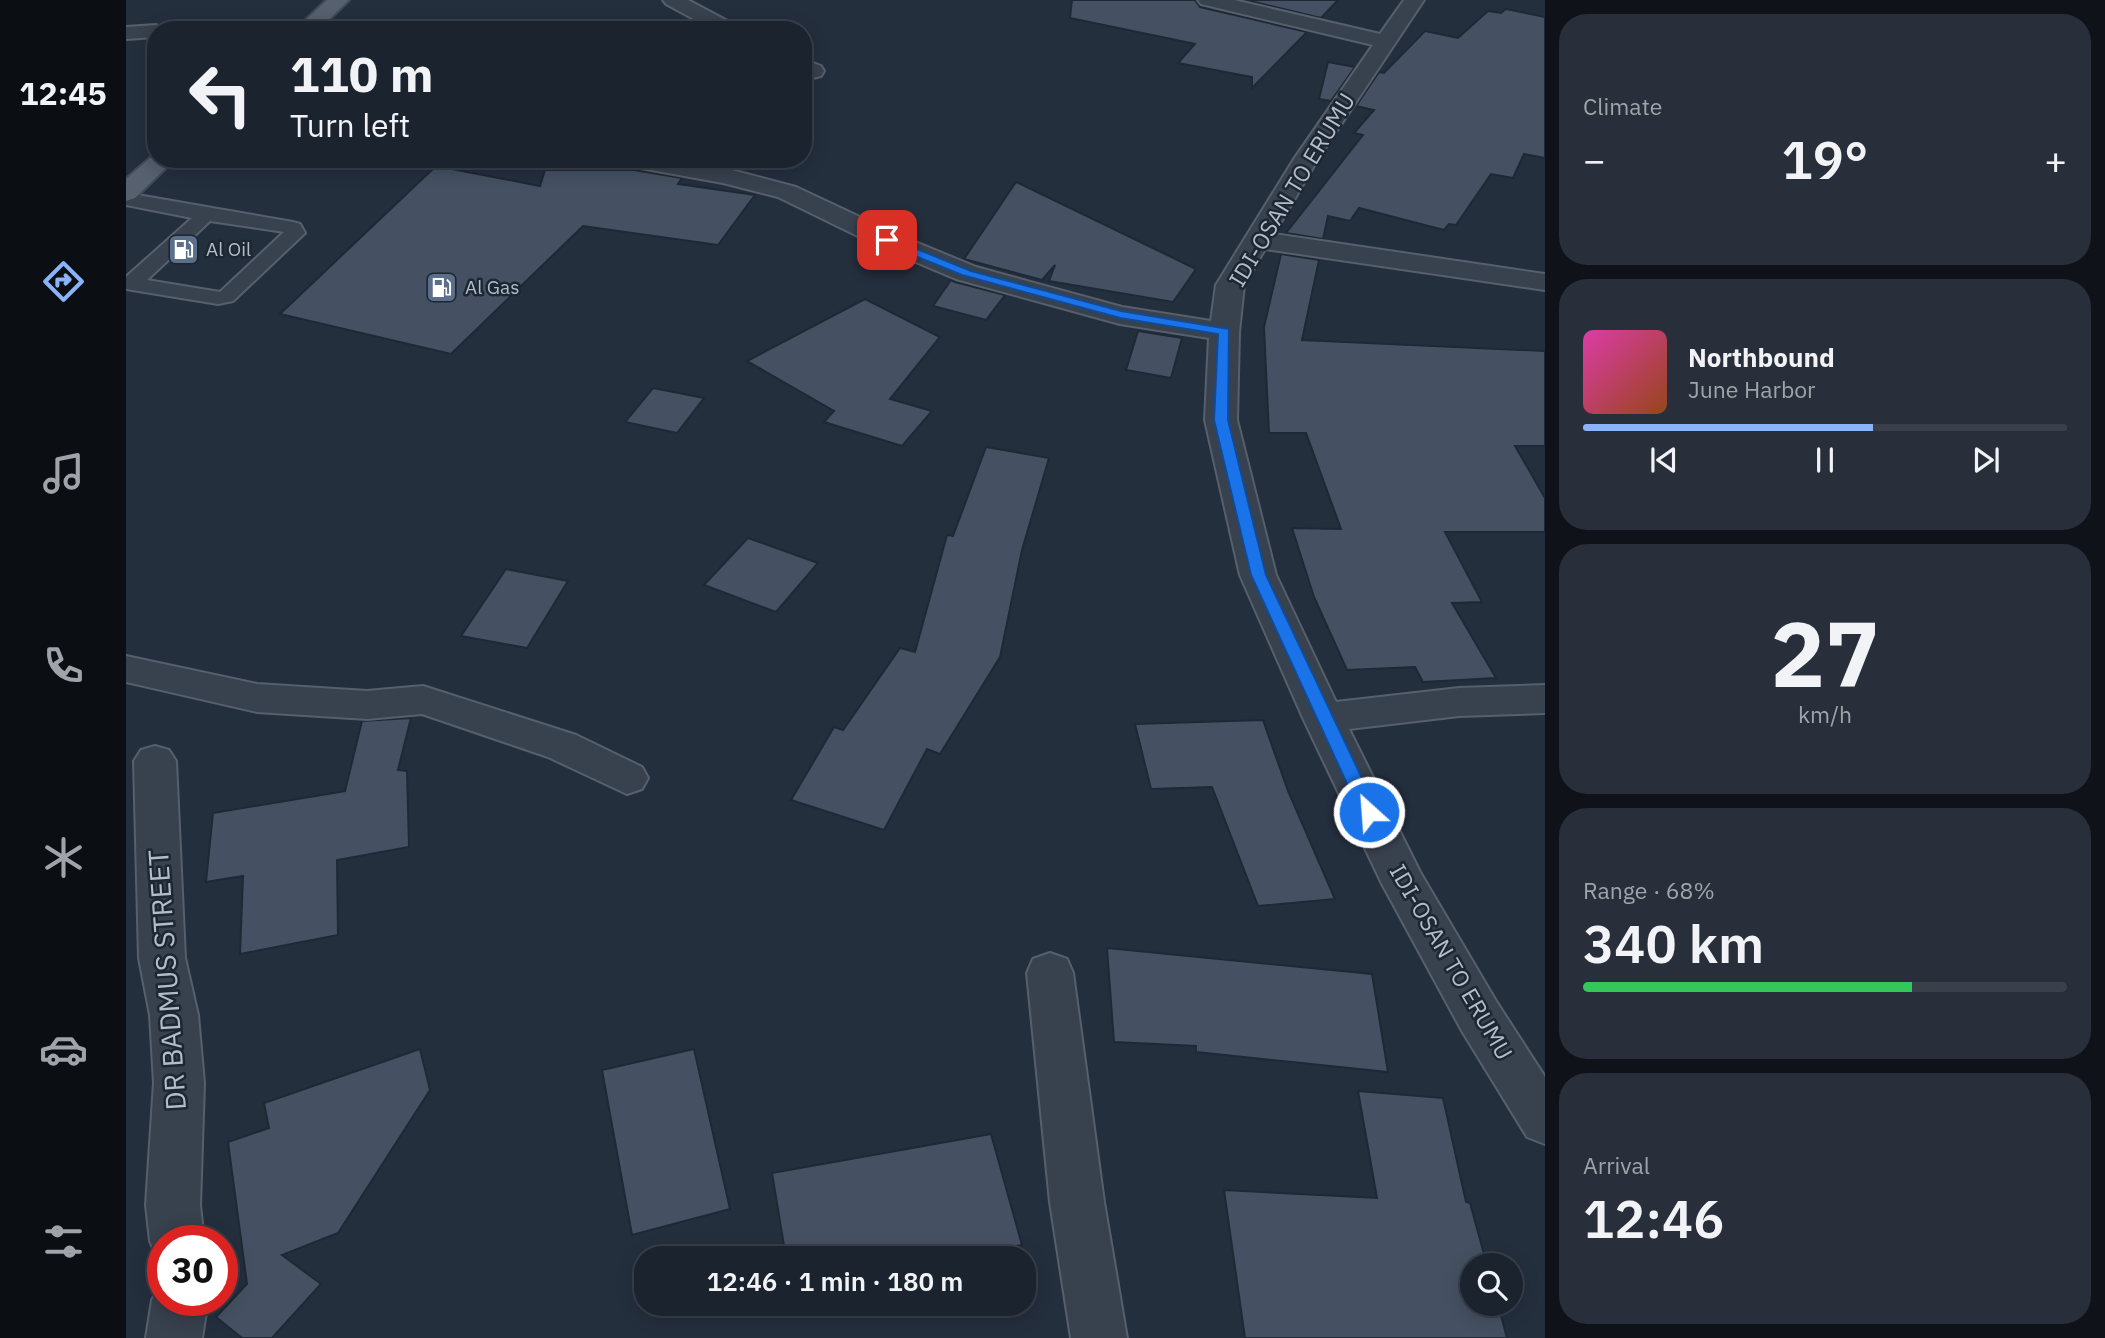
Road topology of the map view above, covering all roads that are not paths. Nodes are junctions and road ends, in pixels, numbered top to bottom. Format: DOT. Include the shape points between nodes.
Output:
graph roads {
  1 [pos="339,0"];
  2 [pos="673,0"];
  3 [pos="1208,0"];
  4 [pos="1414,0"];
  5 [pos="314,21"];
  6 [pos="713,21"];
  7 [pos="147,32"];
  8 [pos="126,33"];
  9 [pos="1386,42"];
  10 [pos="153,168"];
  11 [pos="679,168"];
  12 [pos="126,193"];
  13 [pos="126,199"];
  14 [pos="205,215"];
  15 [pos="1259,240"];
  16 [pos="1545,282"];
  17 [pos="128,283"];
  18 [pos="1224,332"];
  19 [pos="126,669"];
  20 [pos="1545,699"];
  21 [pos="1323,718"];
  22 [pos="155,761"];
  23 [pos="626,778"];
  24 [pos="1050,973"];
  25 [pos="1545,1121"];
  26 [pos="175,1225"];
  27 [pos="177,1316"];
  28 [pos="174,1338"];
  29 [pos="1099,1338"];
  1 -- 5 [label="main road"];
  2 -- 6 [label="street"];
  3 -- 9 [label="street"];
  4 -- 9 [label="street, IDI-OSAN TO ERUMU"];
  7 -- 8 [label="street"];
  9 -- 15 [label="street, IDI-OSAN TO ERUMU" via="1306,159"];
  10 -- 12 [label="main road"];
  11 -- 18 [label="street" via="787,192 967,273 1120,315"];
  13 -- 14 [label="lane"];
  14 -- 17 [label="lane"];
  14 -- 17 [label="lane" via="293,228 295,233 226,297"];
  15 -- 16 [label="street"];
  15 -- 18 [label="street, IDI-OSAN TO ERUMU" via="1230,285"];
  18 -- 21 [label="street, IDI-OSAN TO ERUMU" via="1221,420 1258,575"];
  19 -- 23 [label="street" via="257,698 367,705 423,700 562,746"];
  20 -- 21 [label="street" via="1459,702"];
  21 -- 25 [label="street, IDI-OSAN TO ERUMU" via="1403,882"];
  22 -- 26 [label="street, DR BADMUS STREET" via="162,958 174,1015 179,1083"];
  24 -- 29 [label="street" via="1077,1202"];
  27 -- 28 [label="street"];
}
